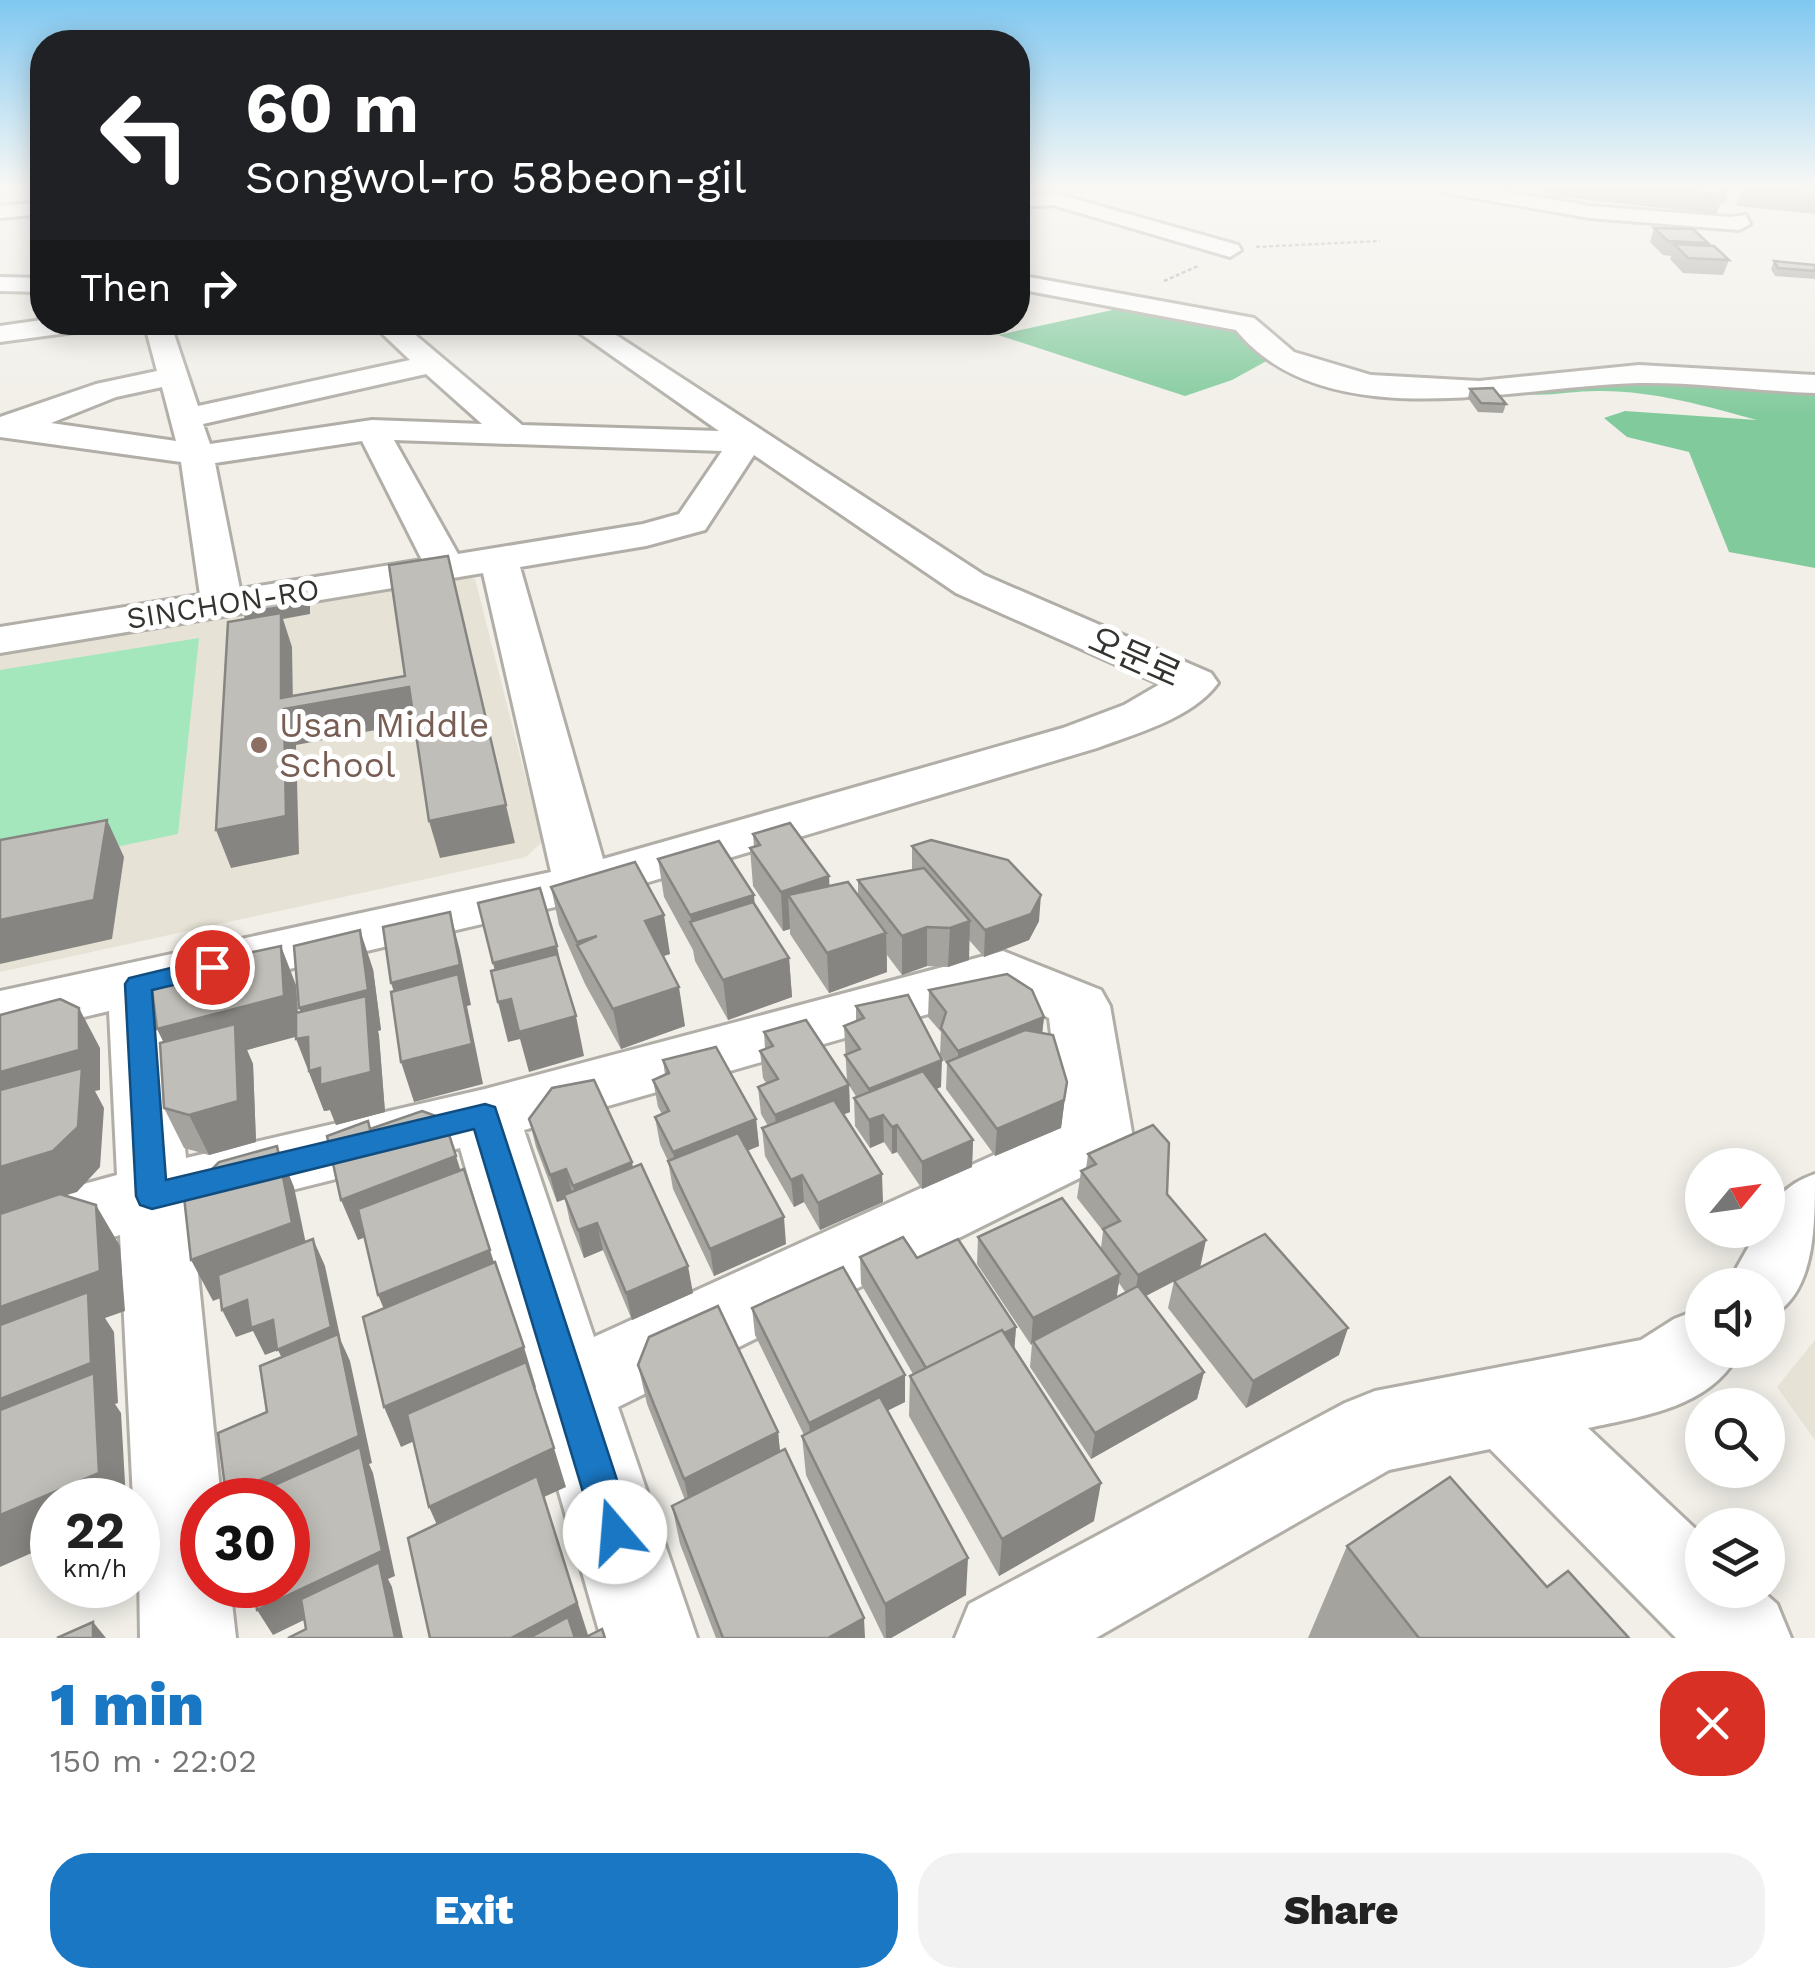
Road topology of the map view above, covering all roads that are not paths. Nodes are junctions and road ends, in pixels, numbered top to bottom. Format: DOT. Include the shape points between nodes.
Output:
graph roads {
  1 [pos="1030,284"];
  2 [pos="30,285"];
  3 [pos="3,286"];
  4 [pos="30,330"];
  5 [pos="3,334"];
  6 [pos="161,335"];
  7 [pos="397,335"];
  8 [pos="597,335"];
  9 [pos="432,364"];
  10 [pos="171,368"];
  11 [pos="70,376"];
  12 [pos="1815,384"];
  13 [pos="186,418"];
  14 [pos="5,428"];
  15 [pos="372,430"];
  16 [pos="512,434"];
  17 [pos="753,442"];
  18 [pos="197,456"];
  19 [pos="498,560"];
  20 [pos="446,568"];
  21 [pos="222,604"];
  22 [pos="0,640"];
  23 [pos="582,882"];
  24 [pos="138,984"];
  25 [pos="0,1014"];
  26 [pos="485,1115"];
  27 [pos="152,1196"];
  28 [pos="1815,1204"];
  29 [pos="0,1239"];
  30 [pos="1775,1268"];
  31 [pos="1685,1356"];
  32 [pos="568,1390"];
  33 [pos="1508,1409"];
  34 [pos="188,1638"];
  35 [pos="649,1638"];
  36 [pos="1003,1638"];
  37 [pos="1744,1638"];
  1 -- 12 [label="street" via="1246,324 1265,348 1318,372 1362,382 1458,390 1636,374"];
  2 -- 3 [label="street"];
  4 -- 5 [label="street"];
  6 -- 10 [label="street"];
  7 -- 9 [label="street"];
  8 -- 17 [label="street, 오문로"];
  9 -- 13 [label="street"];
  9 -- 16 [label="street"];
  10 -- 11 [label="street"];
  10 -- 13 [label="street"];
  10 -- 14 [label="street"];
  13 -- 18 [label="street"];
  14 -- 18 [label="street"];
  15 -- 16 [label="street"];
  15 -- 18 [label="street"];
  15 -- 20 [label="street"];
  16 -- 17 [label="street"];
  17 -- 19 [label="street, SINCHON-RO" via="739,450 692,522"];
  17 -- 23 [label="street, 오문로" via="970,584 1195,683 1080,738"];
  18 -- 21 [label="street"];
  19 -- 20 [label="street, SINCHON-RO"];
  19 -- 23 [label="street"];
  20 -- 21 [label="street, SINCHON-RO"];
  21 -- 22 [label="street, SINCHON-RO"];
  23 -- 24 [label="street"];
  24 -- 25 [label="street"];
  24 -- 27 [label="street"];
  26 -- 27 [label="street"];
  26 -- 32 [label="street"];
  26 -- 32 [label="street" via="1003,972 1079,1006 1098,1138"];
  27 -- 29 [label="street"];
  27 -- 34 [label="street"];
  28 -- 30 [label="street"];
  31 -- 33 [label="street" via="1658,1375"];
  32 -- 35 [label="street"];
  33 -- 36 [label="street" via="1374,1432"];
  33 -- 37 [label="street"];
}
